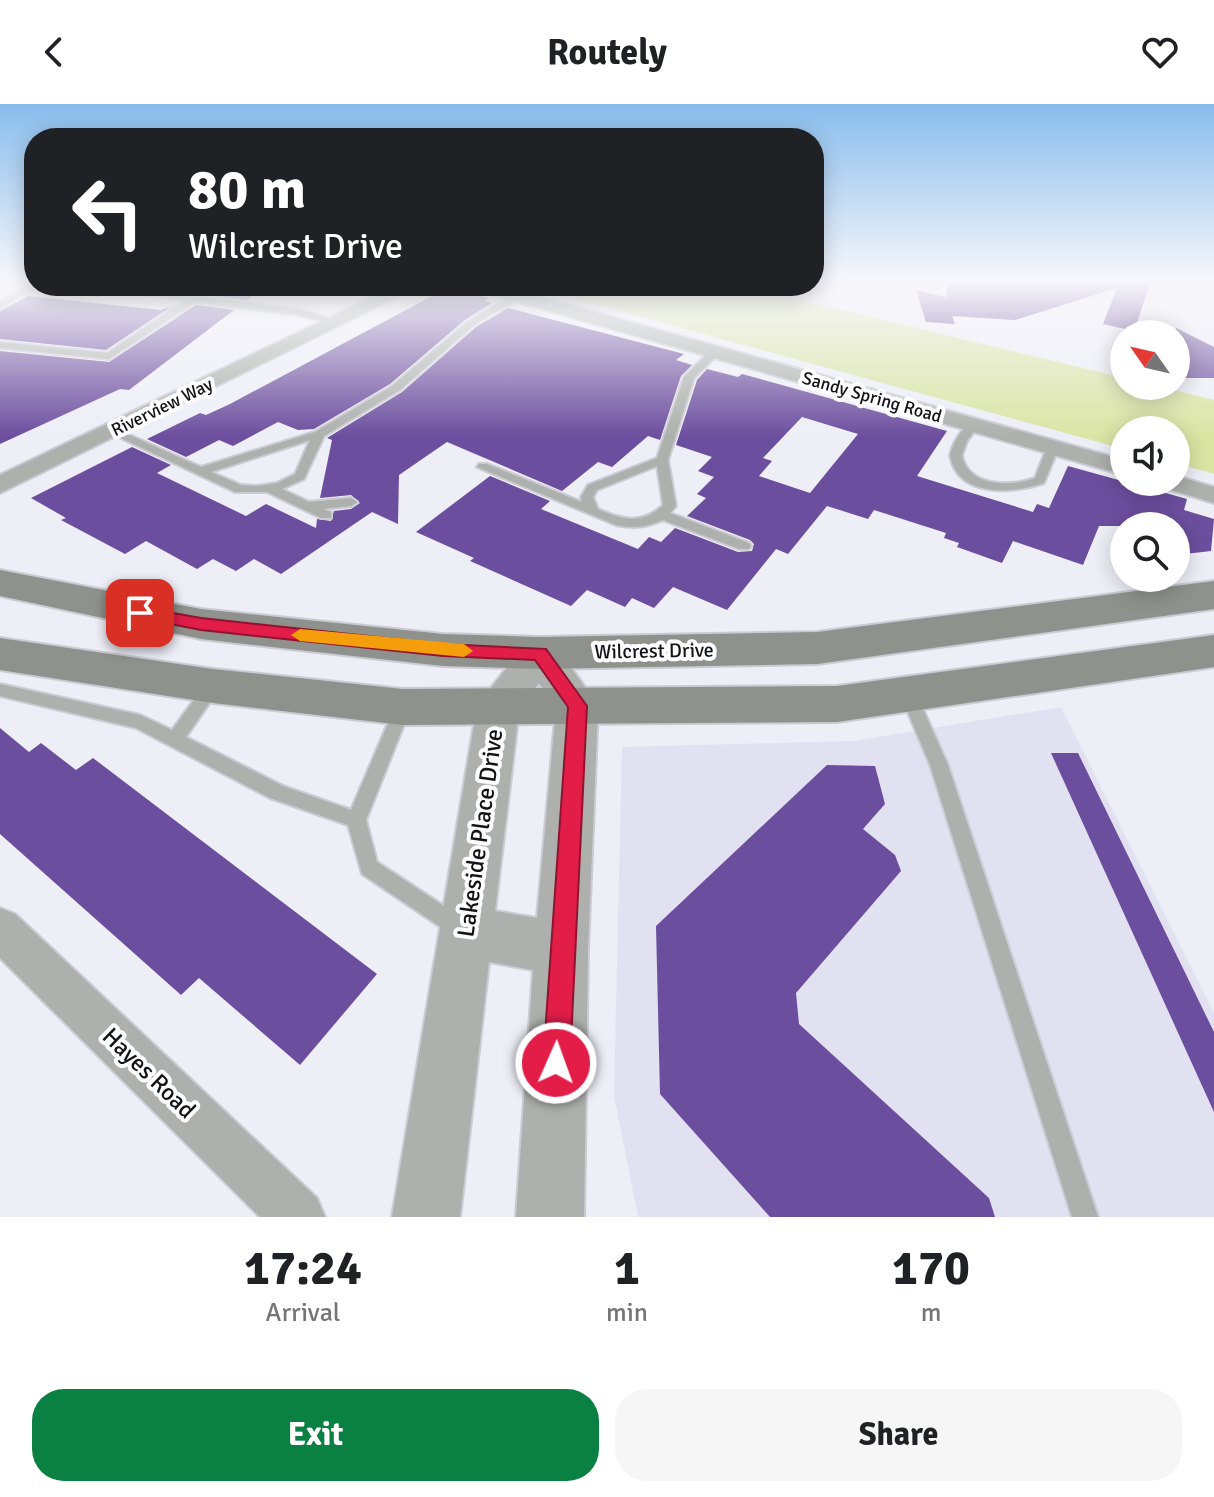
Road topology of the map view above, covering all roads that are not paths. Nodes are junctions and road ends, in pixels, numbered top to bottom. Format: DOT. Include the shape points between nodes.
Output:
graph roads {
  1 [pos="143,333"];
  2 [pos="314,333"];
  3 [pos="460,333"];
  4 [pos="644,333"];
  5 [pos="0,345"];
  6 [pos="714,353"];
  7 [pos="973,425"];
  8 [pos="112,431"];
  9 [pos="319,434"];
  10 [pos="1053,447"];
  11 [pos="662,460"];
  12 [pos="1110,464"];
  13 [pos="483,467"];
  14 [pos="200,471"];
  15 [pos="0,485"];
  16 [pos="269,488"];
  17 [pos="1190,488"];
  18 [pos="1214,495"];
  19 [pos="351,502"];
  20 [pos="308,507"];
  21 [pos="592,512"];
  22 [pos="326,515"];
  23 [pos="663,515"];
  24 [pos="744,546"];
  25 [pos="0,583"];
  26 [pos="1214,595"];
  27 [pos="1214,651"];
  28 [pos="540,653"];
  29 [pos="0,654"];
  30 [pos="213,686"];
  31 [pos="0,690"];
  32 [pos="909,696"];
  33 [pos="498,706"];
  34 [pos="577,706"];
  35 [pos="403,707"];
  36 [pos="174,741"];
  37 [pos="356,820"];
  38 [pos="0,929"];
  39 [pos="465,932"];
  40 [pos="561,949"];
  41 [pos="552,1213"];
  42 [pos="298,1217"];
  43 [pos="426,1217"];
  44 [pos="1085,1217"];
  1 -- 5 [label="lane" via="109,356"];
  2 -- 8 [label="street, Riverview Way"];
  3 -- 9 [label="lane" via="396,388"];
  4 -- 6 [label="street, Sandy Spring Road"];
  6 -- 7 [label="street, Sandy Spring Road"];
  6 -- 11 [label="lane" via="689,377"];
  7 -- 10 [label="street, Sandy Spring Road"];
  7 -- 10 [label="lane" via="956,459 964,472 993,485 1023,488 1040,480"];
  8 -- 14 [label="lane"];
  8 -- 15 [label="street, Riverview Way"];
  9 -- 14 [label="lane"];
  9 -- 16 [label="lane" via="300,476"];
  10 -- 12 [label="street, Sandy Spring Road"];
  11 -- 21 [label="lane" via="592,488 587,497"];
  11 -- 23 [label="lane" via="670,506"];
  13 -- 21 [label="lane"];
  14 -- 16 [label="lane" via="239,489"];
  16 -- 20 [label="lane"];
  17 -- 18 [label="street"];
  19 -- 20 [label="lane"];
  20 -- 22 [label="lane"];
  21 -- 23 [label="lane" via="621,524"];
  23 -- 24 [label="lane"];
  25 -- 28 [label="main road, Wilcrest Drive" via="201,624 443,650"];
  26 -- 28 [label="main road, Wilcrest Drive" via="817,648"];
  27 -- 32 [label="main road"];
  28 -- 33 [label="street, Lakeside Place Drive"];
  28 -- 34 [label="street"];
  29 -- 30 [label="main road"];
  30 -- 35 [label="main road"];
  30 -- 36 [label="lane"];
  31 -- 36 [label="lane" via="140,722"];
  32 -- 34 [label="main road" via="837,704"];
  32 -- 44 [label="lane" via="939,765"];
  33 -- 34 [label="main road"];
  33 -- 35 [label="main road"];
  33 -- 39 [label="street, Lakeside Place Drive"];
  34 -- 40 [label="street"];
  35 -- 37 [label="lane"];
  36 -- 37 [label="lane" via="277,792"];
  37 -- 39 [label="lane" via="369,868"];
  38 -- 42 [label="street, Hayes Road"];
  39 -- 40 [label="street"];
  39 -- 43 [label="street, Lakeside Place Drive"];
  40 -- 41 [label="street"];
}
